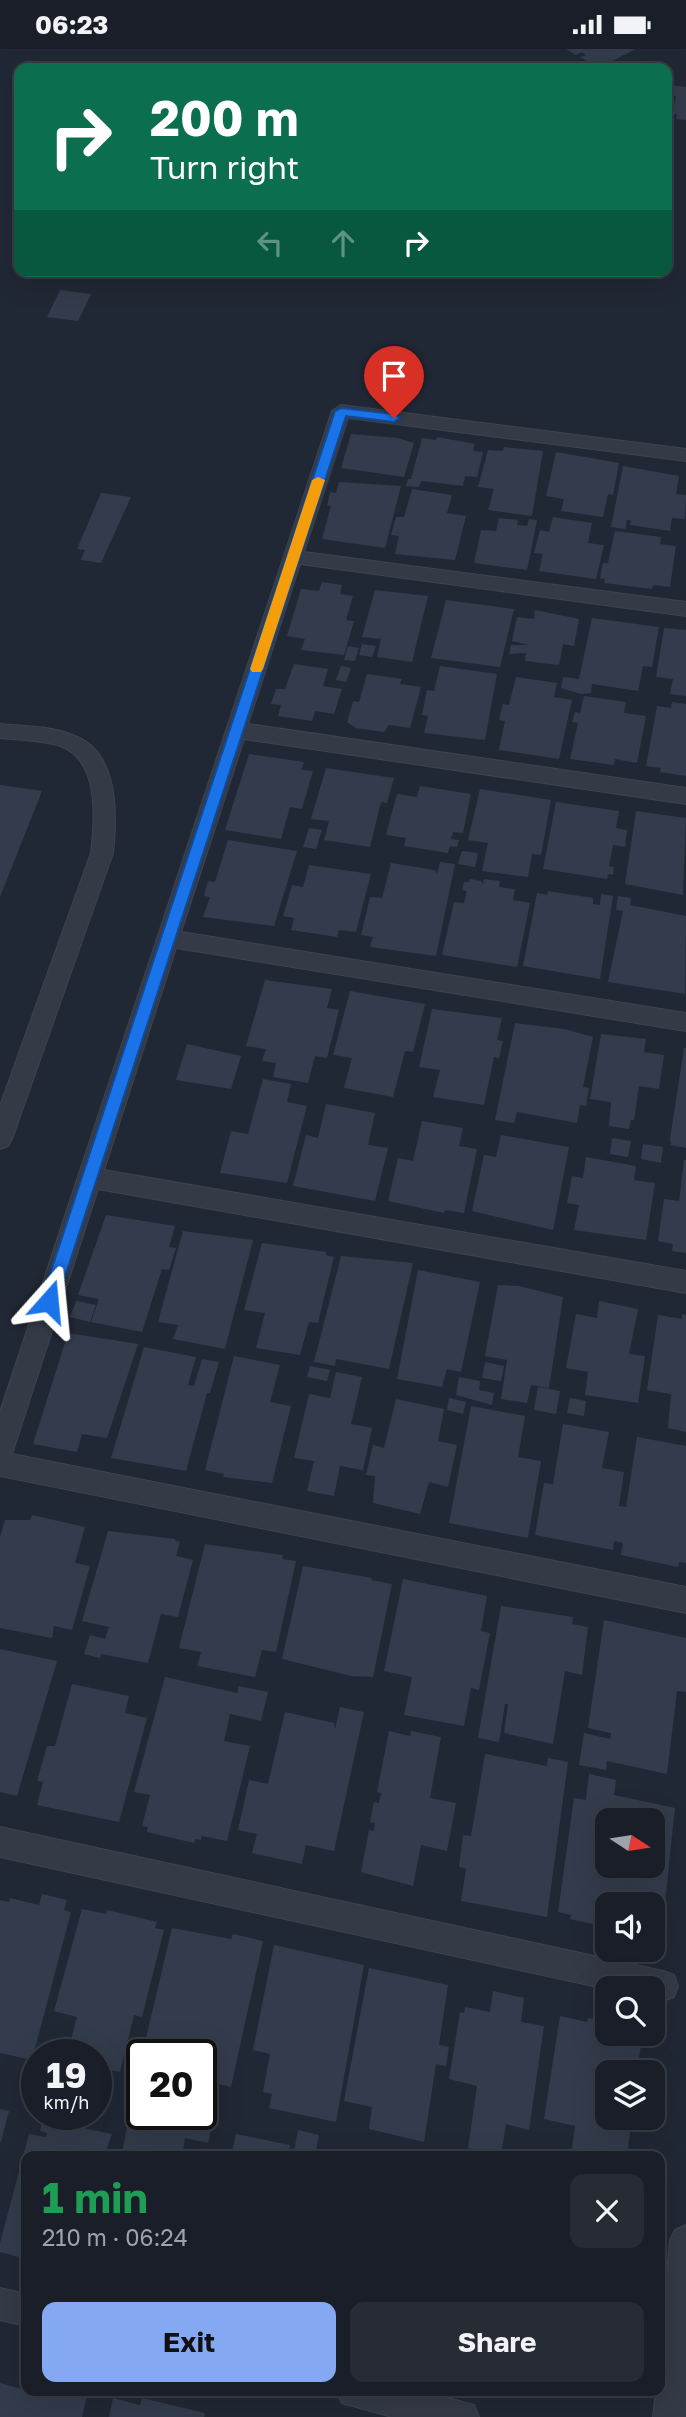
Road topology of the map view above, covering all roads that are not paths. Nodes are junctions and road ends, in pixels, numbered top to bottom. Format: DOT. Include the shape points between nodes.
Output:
graph roads {
  1 [pos="686,455"];
  2 [pos="293,557"];
  3 [pos="686,609"];
  4 [pos="236,730"];
  5 [pos="0,731"];
  6 [pos="686,796"];
  7 [pos="168,938"];
  8 [pos="686,1022"];
  9 [pos="0,1139"];
  10 [pos="89,1177"];
  11 [pos="686,1282"];
  12 [pos="0,1451"];
  13 [pos="0,1464"];
  14 [pos="686,1600"];
  15 [pos="0,1842"];
  16 [pos="617,1976"];
  17 [pos="686,2241"];
  18 [pos="0,2304"];
  19 [pos="21,2309"];
  20 [pos="682,2335"];
  21 [pos="375,2396"];
  22 [pos="462,2417"];
  23 [pos="670,2417"];
  1 -- 2 [label="lane" via="341,411"];
  2 -- 3 [label="lane"];
  2 -- 4 [label="lane"];
  4 -- 6 [label="lane"];
  4 -- 7 [label="lane"];
  5 -- 9 [label="lane" via="77,746 102,787 106,820 102,853"];
  7 -- 8 [label="lane"];
  7 -- 10 [label="lane"];
  10 -- 11 [label="lane"];
  10 -- 12 [label="lane"];
  13 -- 14 [label="lane"];
  15 -- 16 [label="lane"];
  17 -- 20 [label="lane"];
  18 -- 19 [label="lane"];
  20 -- 23 [label="lane"];
  21 -- 22 [label="lane"];
}
